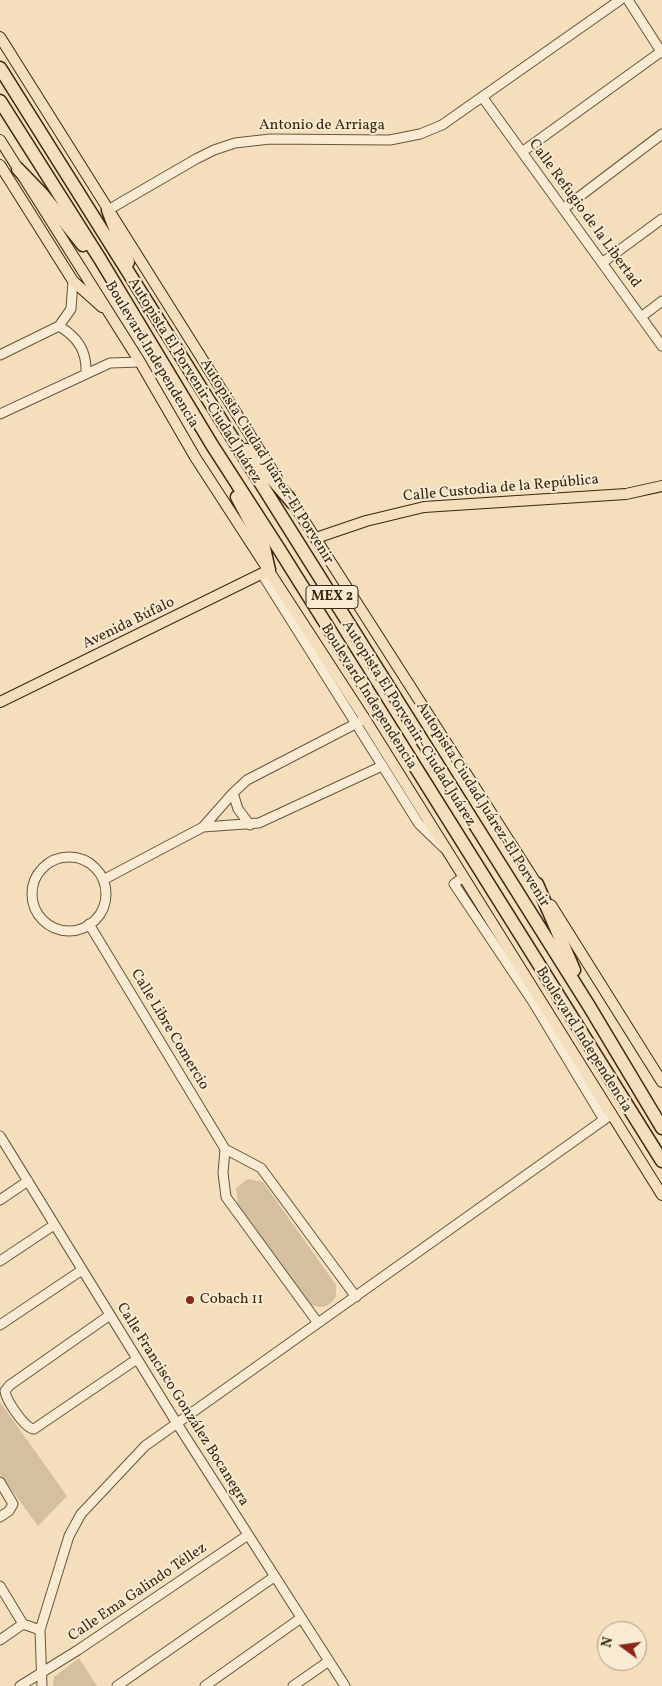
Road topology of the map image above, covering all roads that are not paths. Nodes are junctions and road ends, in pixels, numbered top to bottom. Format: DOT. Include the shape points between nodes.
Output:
graph roads {
  1 [pos="620,0"];
  2 [pos="628,0"];
  3 [pos="0,36"];
  4 [pos="662,52"];
  5 [pos="0,68"];
  6 [pos="483,98"];
  7 [pos="0,102"];
  8 [pos="662,134"];
  9 [pos="0,140"];
  10 [pos="522,152"];
  11 [pos="0,165"];
  12 [pos="18,169"];
  13 [pos="563,209"];
  14 [pos="108,210"];
  15 [pos="662,219"];
  16 [pos="100,259"];
  17 [pos="602,263"];
  18 [pos="73,281"];
  19 [pos="140,292"];
  20 [pos="662,301"];
  21 [pos="108,311"];
  22 [pos="641,317"];
  23 [pos="59,326"];
  24 [pos="662,346"];
  25 [pos="0,355"];
  26 [pos="140,362"];
  27 [pos="86,373"];
  28 [pos="0,414"];
  29 [pos="220,418"];
  30 [pos="212,445"];
  31 [pos="662,486"];
  32 [pos="293,503"];
  33 [pos="316,538"];
  34 [pos="266,572"];
  35 [pos="0,702"];
  36 [pos="360,722"];
  37 [pos="376,746"];
  38 [pos="382,766"];
  39 [pos="233,793"];
  40 [pos="250,825"];
  41 [pos="203,827"];
  42 [pos="448,852"];
  43 [pos="463,877"];
  44 [pos="103,880"];
  45 [pos="537,884"];
  46 [pos="90,924"];
  47 [pos="589,1006"];
  48 [pos="549,1020"];
  49 [pos="662,1082"];
  50 [pos="608,1117"];
  51 [pos="662,1128"];
  52 [pos="0,1136"];
  53 [pos="226,1149"];
  54 [pos="662,1161"];
  55 [pos="28,1181"];
  56 [pos="662,1195"];
  57 [pos="0,1200"];
  58 [pos="54,1224"];
  59 [pos="0,1261"];
  60 [pos="82,1270"];
  61 [pos="356,1297"];
  62 [pos="110,1315"];
  63 [pos="318,1323"];
  64 [pos="0,1325"];
  65 [pos="137,1359"];
  66 [pos="176,1422"];
  67 [pos="0,1482"];
  68 [pos="0,1517"];
  69 [pos="248,1535"];
  70 [pos="274,1576"];
  71 [pos="0,1586"];
  72 [pos="301,1618"];
  73 [pos="23,1624"];
  74 [pos="40,1630"];
  75 [pos="0,1640"];
  76 [pos="329,1661"];
  77 [pos="43,1672"];
  78 [pos="20,1686"];
  79 [pos="42,1686"];
  80 [pos="117,1686"];
  81 [pos="205,1686"];
  82 [pos="293,1686"];
  83 [pos="345,1686"];
  1 -- 6 [label="street, Antonio de Arriaga"];
  2 -- 4 [label="street"];
  3 -- 14 [label="main road"];
  4 -- 10 [label="street"];
  5 -- 19 [label="highway, Autopista Ciudad Juárez-El Porvenir / MEX 2"];
  6 -- 10 [label="street, Calle Refugio de la Libertad"];
  6 -- 14 [label="street, Antonio de Arriaga" via="442,125 406,138 270,139 225,146 196,159"];
  7 -- 16 [label="highway, Autopista El Porvenir-Ciudad Juárez / MEX 2"];
  8 -- 13 [label="street"];
  9 -- 12 [label="main road, Boulevard Independencia"];
  10 -- 13 [label="street, Calle Refugio de la Libertad"];
  11 -- 18 [label="main road"];
  12 -- 16 [label="highway" via="84,246"];
  12 -- 21 [label="main road, Boulevard Independencia"];
  13 -- 17 [label="street, Calle Refugio de la Libertad"];
  14 -- 19 [label="highway"];
  14 -- 32 [label="main road"];
  15 -- 17 [label="street"];
  16 -- 30 [label="highway, Autopista El Porvenir-Ciudad Juárez / MEX 2"];
  17 -- 22 [label="street, Calle Refugio de la Libertad"];
  18 -- 21 [label="main road"];
  18 -- 23 [label="street" via="71,309"];
  19 -- 29 [label="highway, Autopista Ciudad Juárez-El Porvenir / MEX 2"];
  20 -- 22 [label="street"];
  21 -- 26 [label="main road, Boulevard Independencia"];
  22 -- 24 [label="street, Calle Refugio de la Libertad"];
  23 -- 25 [label="street"];
  23 -- 27 [label="street" via="79,341"];
  26 -- 27 [label="street" via="110,363"];
  26 -- 34 [label="main road, Boulevard Independencia"];
  27 -- 28 [label="street"];
  29 -- 32 [label="highway"];
  29 -- 47 [label="highway, Autopista Ciudad Juárez-El Porvenir / MEX 2"];
  30 -- 34 [label="highway" via="264,548"];
  30 -- 54 [label="highway, Autopista El Porvenir-Ciudad Juárez / MEX 2"];
  31 -- 33 [label="main road, Calle Custodia de la República" via="626,494 424,507 366,521"];
  32 -- 33 [label="main road"];
  33 -- 45 [label="main road"];
  34 -- 35 [label="main road, Avenida Búfalo"];
  34 -- 36 [label="main road, Boulevard Independencia"];
  36 -- 37 [label="main road, Boulevard Independencia"];
  36 -- 39 [label="street" via="252,778"];
  37 -- 38 [label="street"];
  37 -- 42 [label="main road, Boulevard Independencia"];
  38 -- 40 [label="street"];
  38 -- 42 [label="street" via="420,824"];
  39 -- 40 [label="street" via="238,809"];
  39 -- 41 [label="street"];
  40 -- 41 [label="street"];
  41 -- 44 [label="street"];
  42 -- 43 [label="main road, Boulevard Independencia"];
  43 -- 48 [label="main road, Boulevard Independencia"];
  43 -- 48 [label="street" via="454,884"];
  44 -- 46 [label="street" via="104,904"];
  44 -- 46 [label="street" via="86,862 63,857 44,867 34,883 33,903 48,924 65,931 78,930"];
  45 -- 47 [label="highway"];
  45 -- 49 [label="main road"];
  46 -- 53 [label="street, Calle Libre Comercio"];
  47 -- 51 [label="highway, Autopista Ciudad Juárez-El Porvenir / MEX 2"];
  48 -- 50 [label="main road, Boulevard Independencia"];
  50 -- 56 [label="main road, Boulevard Independencia"];
  50 -- 61 [label="street"];
  52 -- 55 [label="street, Calle Francisco González Bocanegra"];
  53 -- 61 [label="street" via="261,1168"];
  53 -- 63 [label="street" via="223,1173 226,1197"];
  55 -- 57 [label="street"];
  55 -- 58 [label="street, Calle Francisco González Bocanegra"];
  58 -- 59 [label="street"];
  58 -- 60 [label="street, Calle Francisco González Bocanegra"];
  60 -- 62 [label="street, Calle Francisco González Bocanegra"];
  60 -- 64 [label="street"];
  61 -- 63 [label="street"];
  62 -- 65 [label="street, Calle Francisco González Bocanegra"];
  62 -- 65 [label="street" via="10,1385 5,1391 6,1397 26,1425 34,1428"];
  63 -- 66 [label="street"];
  65 -- 66 [label="street, Calle Francisco González Bocanegra"];
  66 -- 69 [label="street, Calle Francisco González Bocanegra"];
  66 -- 74 [label="street" via="144,1446 81,1514 69,1536"];
  67 -- 68 [label="street" via="13,1504"];
  69 -- 70 [label="street, Calle Francisco González Bocanegra"];
  69 -- 77 [label="street, Calle Ema Galindo Téllez"];
  70 -- 72 [label="street, Calle Francisco González Bocanegra"];
  70 -- 80 [label="street"];
  71 -- 73 [label="street"];
  72 -- 76 [label="street, Calle Francisco González Bocanegra"];
  72 -- 81 [label="street"];
  73 -- 74 [label="street"];
  73 -- 75 [label="street"];
  74 -- 77 [label="street"];
  76 -- 82 [label="street"];
  76 -- 83 [label="street, Calle Francisco González Bocanegra"];
  77 -- 78 [label="street, Calle Ema Galindo Téllez"];
  77 -- 79 [label="street"];
}
